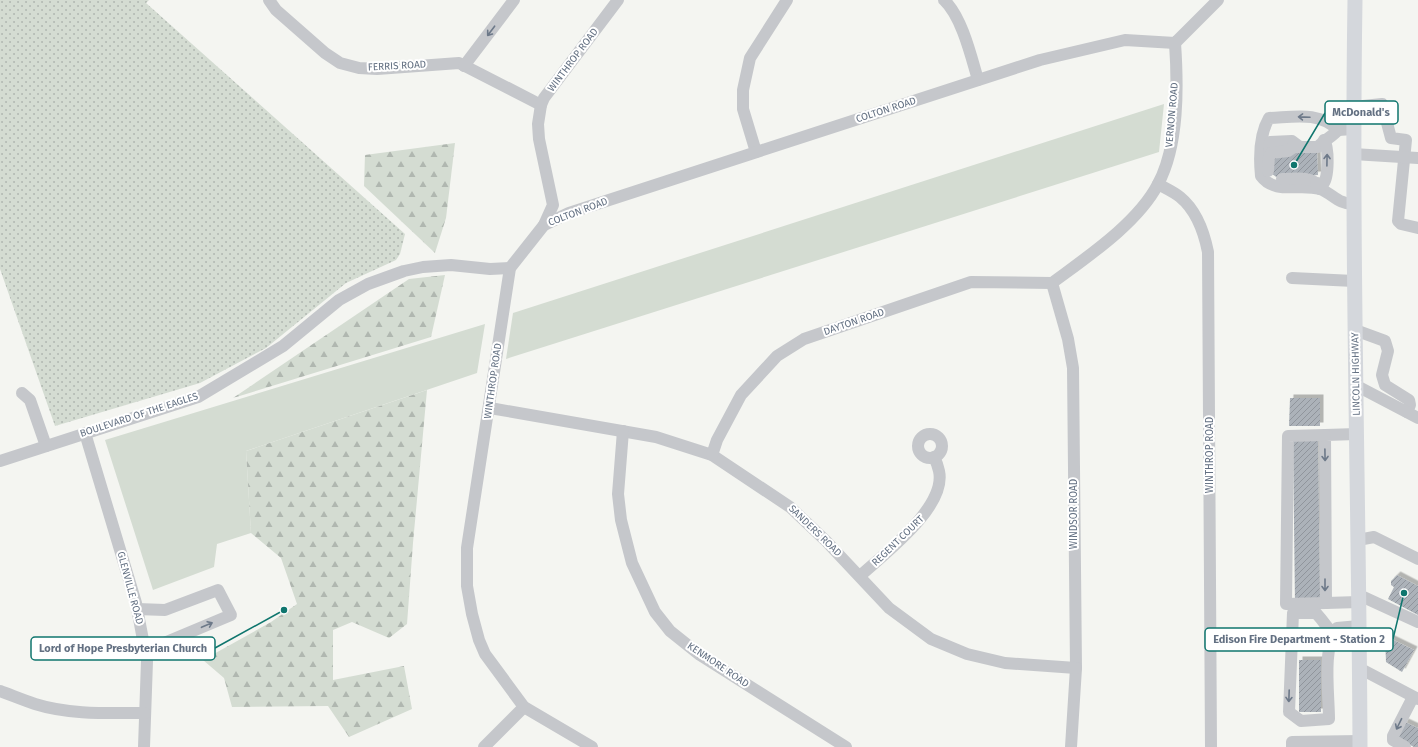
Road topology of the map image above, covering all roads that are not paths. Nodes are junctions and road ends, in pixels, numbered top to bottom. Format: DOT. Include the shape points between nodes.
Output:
graph roads {
  1 [pos="269,0"];
  2 [pos="514,0"];
  3 [pos="618,0"];
  4 [pos="787,0"];
  5 [pos="944,0"];
  6 [pos="1218,0"];
  7 [pos="1355,0"];
  8 [pos="1175,43"];
  9 [pos="464,66"];
  10 [pos="978,80"];
  11 [pos="541,105"];
  12 [pos="1354,107"];
  13 [pos="1353,129"];
  14 [pos="1338,130"];
  15 [pos="1262,137"];
  16 [pos="1324,140"];
  17 [pos="1300,147"];
  18 [pos="756,152"];
  19 [pos="1353,154"];
  20 [pos="1404,157"];
  21 [pos="1418,158"];
  22 [pos="1158,184"];
  23 [pos="1318,186"];
  24 [pos="1353,204"];
  25 [pos="544,226"];
  26 [pos="1418,228"];
  27 [pos="510,268"];
  28 [pos="1292,278"];
  29 [pos="1354,281"];
  30 [pos="1052,283"];
  31 [pos="1355,330"];
  32 [pos="1385,385"];
  33 [pos="1357,386"];
  34 [pos="22,393"];
  35 [pos="1382,399"];
  36 [pos="490,408"];
  37 [pos="1413,415"];
  38 [pos="623,431"];
  39 [pos="85,433"];
  40 [pos="1357,434"];
  41 [pos="1325,435"];
  42 [pos="46,446"];
  43 [pos="712,455"];
  44 [pos="934,457"];
  45 [pos="0,461"];
  46 [pos="1358,540"];
  47 [pos="1418,559"];
  48 [pos="860,576"];
  49 [pos="1359,598"];
  50 [pos="1326,603"];
  51 [pos="137,609"];
  52 [pos="1418,622"];
  53 [pos="1359,633"];
  54 [pos="1332,634"];
  55 [pos="145,651"];
  56 [pos="1076,668"];
  57 [pos="1359,668"];
  58 [pos="0,691"];
  59 [pos="1415,698"];
  60 [pos="524,707"];
  61 [pos="146,713"];
  62 [pos="1304,744"];
  63 [pos="1360,744"];
  64 [pos="144,747"];
  65 [pos="484,747"];
  66 [pos="592,747"];
  67 [pos="846,747"];
  68 [pos="1071,747"];
  69 [pos="1211,747"];
  70 [pos="1292,747"];
  71 [pos="1405,747"];
  1 -- 9 [label="street, FERRIS ROAD" via="276,10 340,63 377,69 459,63"];
  2 -- 9 [label="street, one-way"];
  3 -- 11 [label="street, WINTHROP ROAD"];
  4 -- 18 [label="street" via="750,58 743,90 743,109"];
  5 -- 10 [label="street" via="959,22"];
  6 -- 8 [label="street"];
  7 -- 12 [label="main road, LINCOLN HIGHWAY"];
  8 -- 10 [label="street, COLTON ROAD" via="1125,40 1040,60"];
  8 -- 22 [label="street, VERNON ROAD" via="1172,141"];
  9 -- 11 [label="street, FERRIS ROAD"];
  10 -- 18 [label="street, COLTON ROAD"];
  11 -- 25 [label="street, WINTHROP ROAD" via="539,139 553,205"];
  12 -- 13 [label="main road, LINCOLN HIGHWAY"];
  12 -- 20 [label="street" via="1382,104 1391,138 1406,140"];
  13 -- 14 [label="street"];
  13 -- 19 [label="main road, LINCOLN HIGHWAY"];
  14 -- 15 [label="street, one-way" via="1320,118 1278,116 1270,118"];
  14 -- 16 [label="street" via="1332,137"];
  15 -- 17 [label="street" via="1286,135 1296,139"];
  15 -- 23 [label="street" via="1260,163 1261,176 1264,180 1273,186"];
  16 -- 17 [label="street" via="1318,147"];
  23 -- 16 [label="street, one-way" via="1326,181 1327,176 1327,146"];
  17 -- 23 [label="street" via="1292,141 1270,142 1268,172 1275,180 1306,179"];
  18 -- 25 [label="street, COLTON ROAD" via="569,214"];
  19 -- 20 [label="street"];
  19 -- 24 [label="main road, LINCOLN HIGHWAY"];
  20 -- 21 [label="street"];
  20 -- 26 [label="street" via="1398,221"];
  22 -- 30 [label="street, VERNON ROAD" via="1122,229"];
  22 -- 69 [label="street, WINTHROP ROAD" via="1180,197 1194,214 1204,233 1208,252"];
  23 -- 24 [label="street" via="1343,203"];
  24 -- 29 [label="main road, LINCOLN HIGHWAY"];
  25 -- 27 [label="street, WINTHROP ROAD"];
  27 -- 36 [label="street, WINTHROP ROAD"];
  27 -- 39 [label="street, BOULEVARD OF THE EAGLES" via="490,269 451,265 423,267 368,284 339,300 283,346 198,397"];
  28 -- 29 [label="street"];
  29 -- 31 [label="main road, LINCOLN HIGHWAY"];
  30 -- 43 [label="street, DAYTON ROAD" via="971,282 804,339 777,356 741,395 717,440"];
  30 -- 56 [label="street, WINDSOR ROAD" via="1073,368"];
  31 -- 32 [label="street" via="1385,341 1388,351 1382,375"];
  31 -- 33 [label="main road, LINCOLN HIGHWAY"];
  32 -- 35 [label="street"];
  32 -- 37 [label="street" via="1409,400"];
  33 -- 35 [label="street"];
  33 -- 40 [label="main road, LINCOLN HIGHWAY"];
  34 -- 42 [label="street" via="30,400"];
  35 -- 37 [label="street"];
  36 -- 38 [label="street, SANDERS ROAD"];
  36 -- 60 [label="street, WINTHROP ROAD" via="467,548 467,586 478,640 485,654"];
  38 -- 43 [label="street, SANDERS ROAD" via="656,436"];
  38 -- 67 [label="street, KENMORE ROAD" via="618,494 621,520 632,563 655,612 670,631 700,655"];
  39 -- 42 [label="street, BOULEVARD OF THE EAGLES"];
  39 -- 51 [label="street, GLENVILLE ROAD"];
  40 -- 41 [label="street"];
  40 -- 46 [label="main road, LINCOLN HIGHWAY"];
  41 -- 50 [label="street, one-way"];
  41 -- 50 [label="street" via="1288,436 1286,604"];
  42 -- 45 [label="street, BOULEVARD OF THE EAGLES"];
  43 -- 48 [label="street, SANDERS ROAD" via="790,507"];
  44 -- 48 [label="street, REGENT COURT" via="940,472 937,494 927,512"];
  46 -- 47 [label="street" via="1374,537"];
  46 -- 49 [label="main road, LINCOLN HIGHWAY"];
  48 -- 56 [label="street, SANDERS ROAD" via="889,608 931,639 966,654 1005,663"];
  49 -- 50 [label="street"];
  49 -- 52 [label="street"];
  49 -- 53 [label="main road, LINCOLN HIGHWAY"];
  51 -- 55 [label="street, GLENVILLE ROAD"];
  55 -- 51 [label="street, one-way" via="231,615 218,590 165,610"];
  53 -- 54 [label="street" via="1337,628"];
  53 -- 57 [label="main road, LINCOLN HIGHWAY"];
  54 -- 54 [label="street, one-way" via="1316,613 1293,613 1289,712 1301,721 1329,719 1329,652"];
  55 -- 61 [label="street, GLENVILLE ROAD"];
  56 -- 68 [label="street, WINDSOR ROAD"];
  57 -- 59 [label="street"];
  57 -- 63 [label="main road, LINCOLN HIGHWAY"];
  58 -- 61 [label="street" via="35,704 64,710"];
  59 -- 71 [label="street, one-way" via="1393,736 1393,740"];
  60 -- 65 [label="street"];
  60 -- 66 [label="street, WINTHROP ROAD"];
  61 -- 64 [label="street, GLENVILLE ROAD"];
  62 -- 63 [label="street"];
  62 -- 70 [label="street" via="1292,742"];
}
